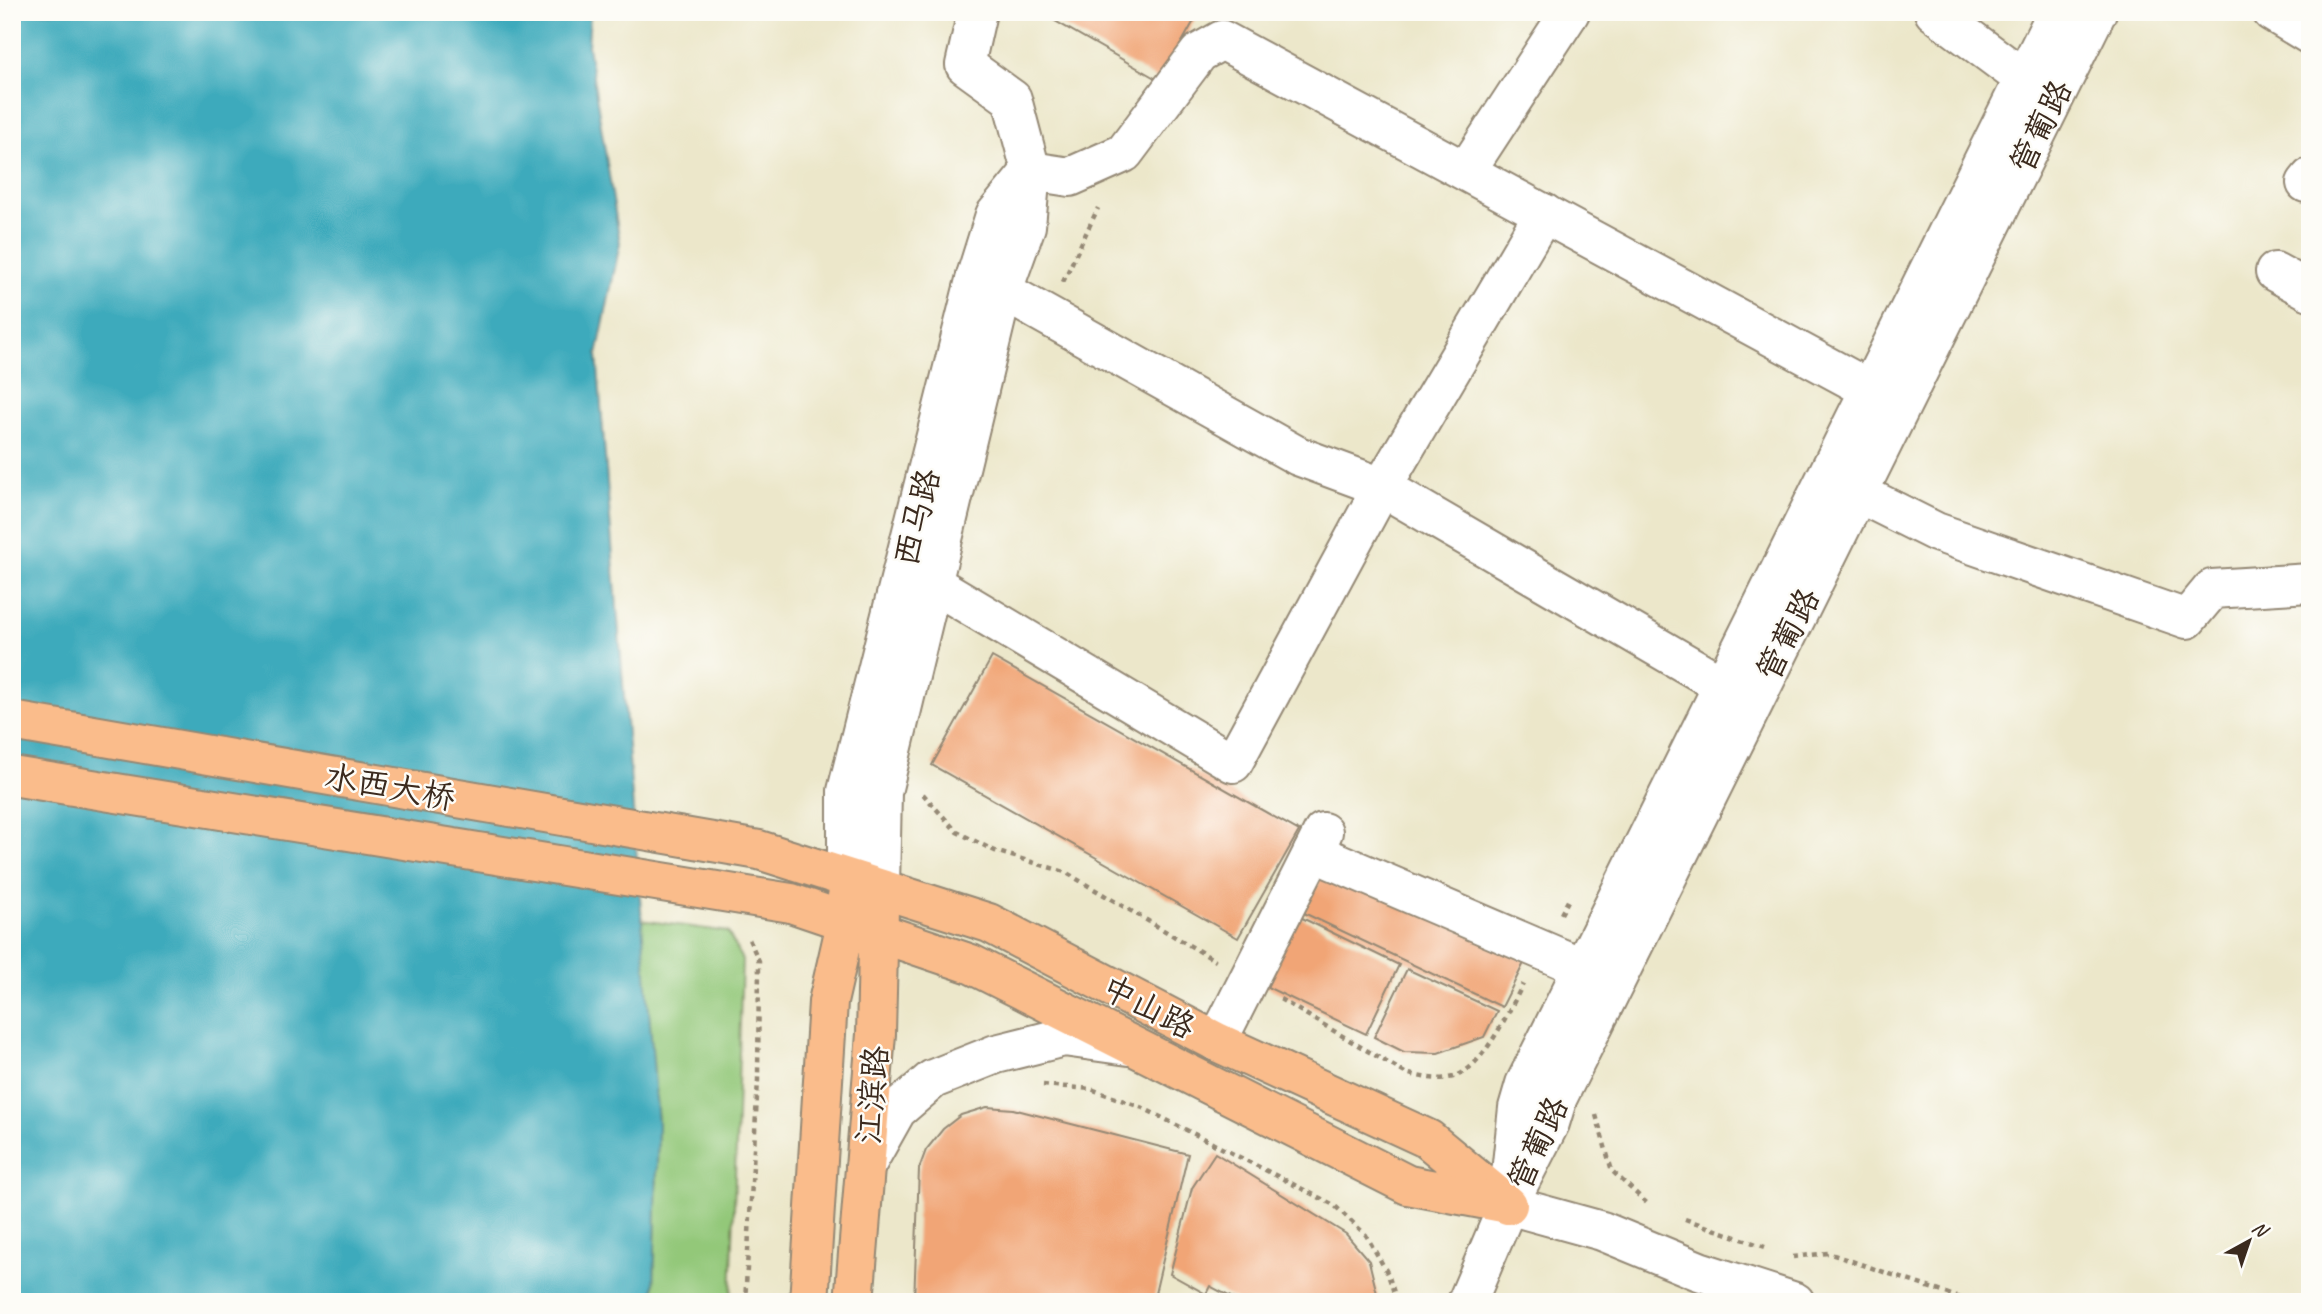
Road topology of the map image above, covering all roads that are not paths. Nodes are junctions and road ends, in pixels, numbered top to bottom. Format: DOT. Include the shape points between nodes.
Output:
graph roads {
  1 [pos="977,12"];
  2 [pos="1570,12"];
  3 [pos="1934,12"];
  4 [pos="2057,12"];
  5 [pos="2097,12"];
  6 [pos="2272,12"];
  7 [pos="2310,36"];
  8 [pos="2039,90"];
  9 [pos="1031,171"];
  10 [pos="1466,172"];
  11 [pos="1544,213"];
  12 [pos="2274,272"];
  13 [pos="989,283"];
  14 [pos="2310,291"];
  15 [pos="1885,398"];
  16 [pos="1842,485"];
  17 [pos="1382,487"];
  18 [pos="932,583"];
  19 [pos="2310,583"];
  20 [pos="1737,694"];
  21 [pos="12,721"];
  22 [pos="12,776"];
  23 [pos="767,852"];
  24 [pos="864,882"];
  25 [pos="757,898"];
  26 [pos="862,929"];
  27 [pos="1599,974"];
  28 [pos="1217,1042"];
  29 [pos="1137,1048"];
  30 [pos="865,1167"];
  31 [pos="1508,1205"];
  32 [pos="809,1302"];
  33 [pos="854,1302"];
  34 [pos="1467,1302"];
  35 [pos="1795,1302"];
  1 -- 9 [label="street" via="965,65 1012,99"];
  2 -- 10 [label="street"];
  3 -- 8 [label="street"];
  4 -- 8 [label="street, 管葡路"];
  5 -- 8 [label="street, 管葡路"];
  6 -- 7 [label="street"];
  8 -- 15 [label="street, 管葡路"];
  9 -- 10 [label="street" via="1070,177 1124,153 1199,53 1222,40"];
  9 -- 13 [label="street, 西马路" via="995,215"];
  10 -- 11 [label="street"];
  11 -- 15 [label="street"];
  11 -- 17 [label="street"];
  12 -- 14 [label="street"];
  13 -- 17 [label="street" via="1298,456"];
  13 -- 18 [label="street, 西马路"];
  13 -- 24 [label="street, 西马路" via="847,791"];
  15 -- 16 [label="street, 管葡路"];
  16 -- 19 [label="street" via="1936,532 2187,619 2211,589"];
  16 -- 20 [label="street, 管葡路"];
  17 -- 18 [label="street" via="1233,762"];
  17 -- 20 [label="street"];
  18 -- 24 [label="street, 西马路"];
  20 -- 27 [label="street, 管葡路"];
  21 -- 23 [label="main road, 水西大桥"];
  22 -- 25 [label="main road, 水西大桥"];
  23 -- 24 [label="main road, 中山路"];
  24 -- 26 [label="main road"];
  24 -- 28 [label="main road, 中山路" via="989,923"];
  25 -- 26 [label="main road, 中山路" via="791,903"];
  26 -- 29 [label="main road, 中山路" via="971,964"];
  26 -- 30 [label="main road, 江滨路" via="876,1034"];
  26 -- 32 [label="main road, 江滨路" via="828,1002"];
  27 -- 28 [label="street" via="1318,842"];
  27 -- 31 [label="street, 管葡路" via="1525,1084 1518,1108"];
  28 -- 31 [label="main road, 中山路" via="1428,1139"];
  29 -- 30 [label="street" via="1064,1037 996,1054 933,1079 897,1110"];
  29 -- 31 [label="main road, 中山路" via="1408,1185"];
  30 -- 33 [label="main road, 江滨路"];
  31 -- 34 [label="street, 管葡路"];
  31 -- 35 [label="street, 中山路" via="1602,1231 1699,1271"];
}
